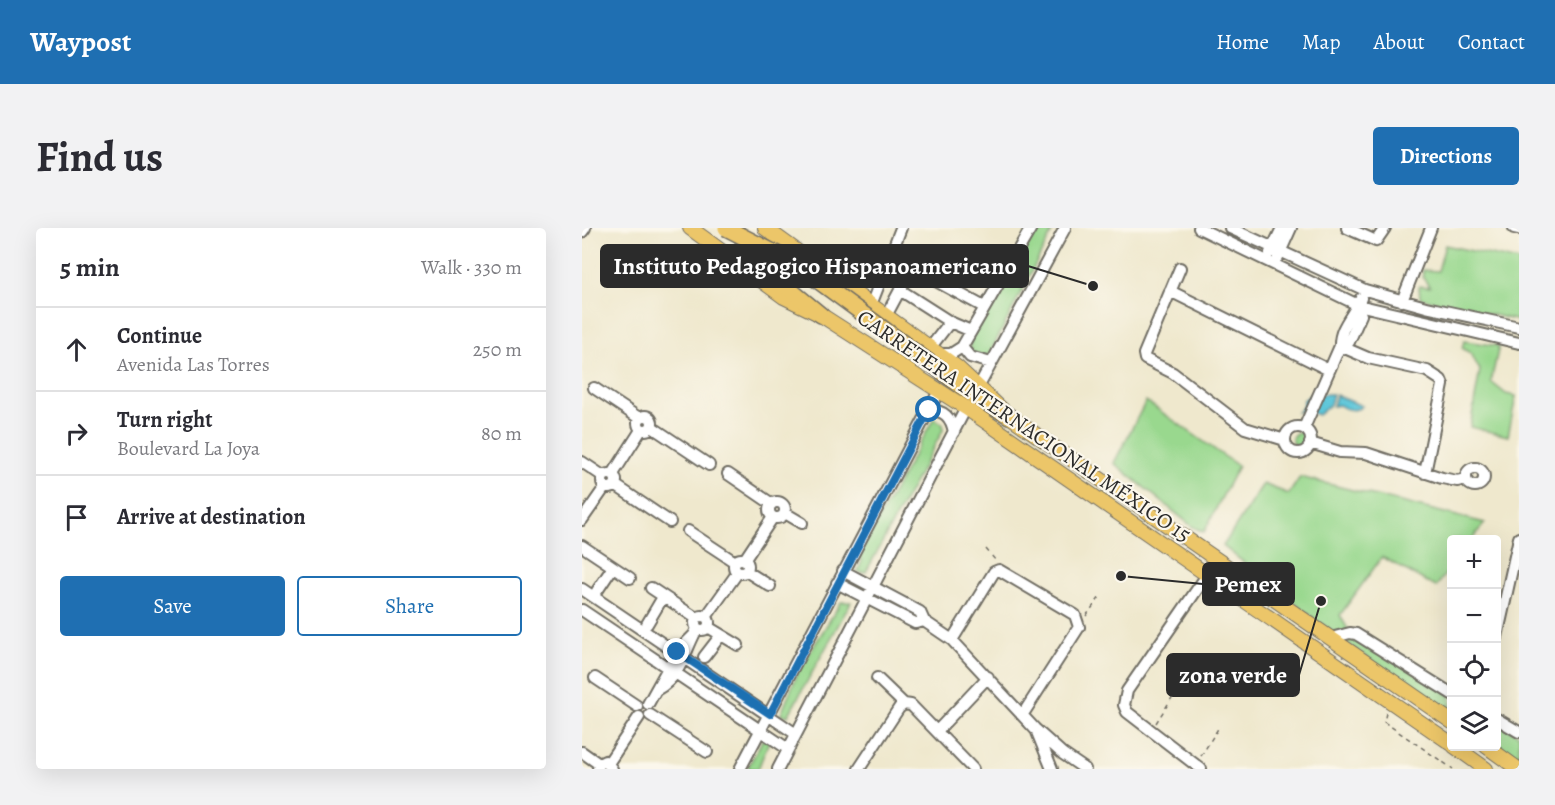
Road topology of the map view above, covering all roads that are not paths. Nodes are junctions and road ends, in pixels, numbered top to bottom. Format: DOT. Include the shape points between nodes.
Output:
graph roads {
  1 [pos="690,228"];
  2 [pos="726,228"];
  3 [pos="734,228"];
  4 [pos="765,228"];
  5 [pos="901,228"];
  6 [pos="1031,228"];
  7 [pos="1065,228"];
  8 [pos="1199,228"];
  9 [pos="1230,228"];
  10 [pos="1282,228"];
  11 [pos="1291,228"];
  12 [pos="1347,228"];
  13 [pos="1385,228"];
  14 [pos="1431,228"];
  15 [pos="1514,228"];
  16 [pos="1519,229"];
  17 [pos="1277,250"];
  18 [pos="890,256"];
  19 [pos="1270,264"];
  20 [pos="911,268"];
  21 [pos="1180,268"];
  22 [pos="900,290"];
  23 [pos="1365,290"];
  24 [pos="1170,291"];
  25 [pos="1402,301"];
  26 [pos="871,305"];
  27 [pos="1358,306"];
  28 [pos="984,307"];
  29 [pos="1426,307"];
  30 [pos="821,315"];
  31 [pos="886,316"];
  32 [pos="950,322"];
  33 [pos="1423,322"];
  34 [pos="1519,327"];
  35 [pos="971,331"];
  36 [pos="1519,343"];
  37 [pos="1340,346"];
  38 [pos="962,347"];
  39 [pos="934,351"];
  40 [pos="991,363"];
  41 [pos="1329,370"];
  42 [pos="979,386"];
  43 [pos="594,388"];
  44 [pos="939,391"];
  45 [pos="966,408"];
  46 [pos="929,410"];
  47 [pos="1010,416"];
  48 [pos="1306,423"];
  49 [pos="646,428"];
  50 [pos="954,432"];
  51 [pos="1285,440"];
  52 [pos="1310,443"];
  53 [pos="582,462"];
  54 [pos="709,465"];
  55 [pos="1425,473"];
  56 [pos="728,474"];
  57 [pos="1466,478"];
  58 [pos="609,481"];
  59 [pos="772,504"];
  60 [pos="785,513"];
  61 [pos="773,517"];
  62 [pos="582,520"];
  63 [pos="670,522"];
  64 [pos="802,523"];
  65 [pos="688,531"];
  66 [pos="1519,538"];
  67 [pos="582,546"];
  68 [pos="741,566"];
  69 [pos="613,567"];
  70 [pos="843,571"];
  71 [pos="1515,574"];
  72 [pos="1207,575"];
  73 [pos="630,578"];
  74 [pos="837,582"];
  75 [pos="770,586"];
  76 [pos="872,587"];
  77 [pos="651,588"];
  78 [pos="582,589"];
  79 [pos="597,591"];
  80 [pos="663,597"];
  81 [pos="866,598"];
  82 [pos="582,610"];
  83 [pos="924,621"];
  84 [pos="1501,623"];
  85 [pos="647,624"];
  86 [pos="700,625"];
  87 [pos="721,635"];
  88 [pos="1331,638"];
  89 [pos="952,639"];
  90 [pos="738,645"];
  91 [pos="681,655"];
  92 [pos="704,657"];
  93 [pos="671,671"];
  94 [pos="988,677"];
  95 [pos="595,678"];
  96 [pos="877,678"];
  97 [pos="1447,691"];
  98 [pos="904,704"];
  99 [pos="644,711"];
  100 [pos="770,714"];
  101 [pos="1023,714"];
  102 [pos="1447,719"];
  103 [pos="1519,719"];
  104 [pos="1501,721"];
  105 [pos="1035,729"];
  106 [pos="761,730"];
  107 [pos="937,730"];
  108 [pos="1519,732"];
  109 [pos="796,734"];
  110 [pos="1447,742"];
  111 [pos="788,749"];
  112 [pos="1460,751"];
  113 [pos="1492,751"];
  114 [pos="582,752"];
  115 [pos="707,752"];
  116 [pos="1063,754"];
  117 [pos="604,766"];
  118 [pos="1051,766"];
  119 [pos="1198,767"];
  120 [pos="740,769"];
  121 [pos="778,769"];
  122 [pos="859,769"];
  123 [pos="973,769"];
  124 [pos="1085,769"];
  125 [pos="1485,769"];
  126 [pos="1518,769"];
  1 -- 30 [label="main road, CARRETERA INTERNACIONAL MÉXICO 15" via="784,297"];
  2 -- 47 [label="highway, bridge" via="791,261 973,395"];
  3 -- 30 [label="highway" via="776,278"];
  4 -- 26 [label="main road, CARRETERA INTERNACIONAL MÉXICO 15"];
  5 -- 18 [label="street"];
  6 -- 28 [label="street"];
  7 -- 40 [label="street"];
  8 -- 19 [label="street"];
  9 -- 17 [label="street"];
  10 -- 17 [label="street"];
  11 -- 17 [label="street"];
  12 -- 13 [label="street" via="1376,241"];
  14 -- 25 [label="street"];
  15 -- 16 [label="street"];
  17 -- 19 [label="street"];
  17 -- 23 [label="street"];
  18 -- 20 [label="street"];
  18 -- 26 [label="street"];
  19 -- 27 [label="street"];
  20 -- 22 [label="street"];
  20 -- 28 [label="street"];
  21 -- 24 [label="street"];
  22 -- 31 [label="street"];
  22 -- 32 [label="street"];
  23 -- 25 [label="street"];
  23 -- 27 [label="street"];
  24 -- 41 [label="street"];
  24 -- 51 [label="street" via="1145,359 1173,373 1245,428"];
  25 -- 29 [label="street"];
  26 -- 31 [label="main road, CARRETERA INTERNACIONAL MÉXICO 15"];
  27 -- 33 [label="street"];
  27 -- 37 [label="street" via="1339,338"];
  28 -- 35 [label="street"];
  29 -- 33 [label="street"];
  29 -- 34 [label="street"];
  30 -- 44 [label="main road, CARRETERA INTERNACIONAL MÉXICO 15"];
  31 -- 39 [label="main road, CARRETERA INTERNACIONAL MÉXICO 15"];
  32 -- 35 [label="street"];
  32 -- 39 [label="street"];
  33 -- 36 [label="street"];
  35 -- 38 [label="street"];
  37 -- 41 [label="street"];
  37 -- 55 [label="street" via="1368,358 1427,371 1441,380"];
  38 -- 39 [label="street" via="951,354"];
  38 -- 40 [label="street" via="970,357"];
  39 -- 42 [label="main road, CARRETERA INTERNACIONAL MÉXICO 15"];
  40 -- 42 [label="street"];
  41 -- 48 [label="street"];
  42 -- 47 [label="main road, CARRETERA INTERNACIONAL MÉXICO 15"];
  43 -- 49 [label="street" via="639,418 651,418"];
  44 -- 45 [label="main road, CARRETERA INTERNACIONAL MÉXICO 15"];
  44 -- 46 [label="street"];
  45 -- 50 [label="street"];
  45 -- 72 [label="main road, CARRETERA INTERNACIONAL MÉXICO 15"];
  46 -- 50 [label="street" via="946,415"];
  46 -- 70 [label="street"];
  47 -- 88 [label="main road, CARRETERA INTERNACIONAL MÉXICO 15"];
  48 -- 51 [label="street" via="1291,429"];
  48 -- 52 [label="street"];
  49 -- 54 [label="street"];
  49 -- 58 [label="street"];
  50 -- 76 [label="street"];
  51 -- 52 [label="street" via="1294,452 1302,452"];
  52 -- 55 [label="street" via="1340,452 1366,453"];
  53 -- 58 [label="street"];
  55 -- 57 [label="street" via="1457,481"];
  56 -- 59 [label="street"];
  58 -- 62 [label="street"];
  58 -- 63 [label="street"];
  59 -- 60 [label="street" via="784,505"];
  59 -- 61 [label="street" via="769,511"];
  60 -- 61 [label="street"];
  60 -- 64 [label="street"];
  61 -- 68 [label="street"];
  65 -- 68 [label="street"];
  66 -- 71 [label="street"];
  67 -- 69 [label="street"];
  68 -- 75 [label="street"];
  68 -- 86 [label="street"];
  69 -- 73 [label="street"];
  69 -- 79 [label="street"];
  70 -- 74 [label="street"];
  70 -- 76 [label="street"];
  71 -- 84 [label="street"];
  72 -- 110 [label="main road, CARRETERA INTERNACIONAL MÉXICO 15"];
  72 -- 119 [label="street" via="1127,691 1124,705 1127,712"];
  74 -- 81 [label="street"];
  74 -- 100 [label="street"];
  76 -- 81 [label="street"];
  76 -- 83 [label="street" via="920,612"];
  77 -- 80 [label="street"];
  78 -- 91 [label="street"];
  80 -- 85 [label="street"];
  80 -- 86 [label="street"];
  81 -- 83 [label="street" via="915,623"];
  81 -- 109 [label="street"];
  82 -- 93 [label="street"];
  83 -- 89 [label="street"];
  86 -- 87 [label="street"];
  86 -- 91 [label="street"];
  87 -- 90 [label="street"];
  87 -- 92 [label="street"];
  88 -- 97 [label="street" via="1356,634"];
  88 -- 102 [label="main road, CARRETERA INTERNACIONAL MÉXICO 15"];
  89 -- 94 [label="street"];
  89 -- 101 [label="street" via="994,572 999,570 1075,615 1079,627"];
  91 -- 93 [label="street"];
  91 -- 100 [label="street"];
  93 -- 99 [label="street"];
  93 -- 106 [label="street"];
  94 -- 101 [label="street"];
  94 -- 107 [label="street"];
  95 -- 99 [label="street"];
  96 -- 98 [label="street"];
  98 -- 107 [label="street" via="911,705"];
  98 -- 122 [label="street"];
  99 -- 115 [label="street"];
  99 -- 117 [label="street"];
  100 -- 106 [label="street"];
  100 -- 109 [label="street"];
  101 -- 105 [label="street"];
  103 -- 104 [label="street"];
  104 -- 108 [label="street"];
  105 -- 116 [label="street"];
  105 -- 118 [label="street"];
  106 -- 111 [label="street"];
  106 -- 120 [label="street"];
  107 -- 123 [label="street"];
  109 -- 111 [label="street"];
  111 -- 121 [label="street"];
  112 -- 125 [label="main road, CARRETERA INTERNACIONAL MÉXICO 15"];
  113 -- 126 [label="main road"];
  114 -- 117 [label="street"];
  116 -- 118 [label="street" via="1055,756"];
  116 -- 124 [label="street"];
}
